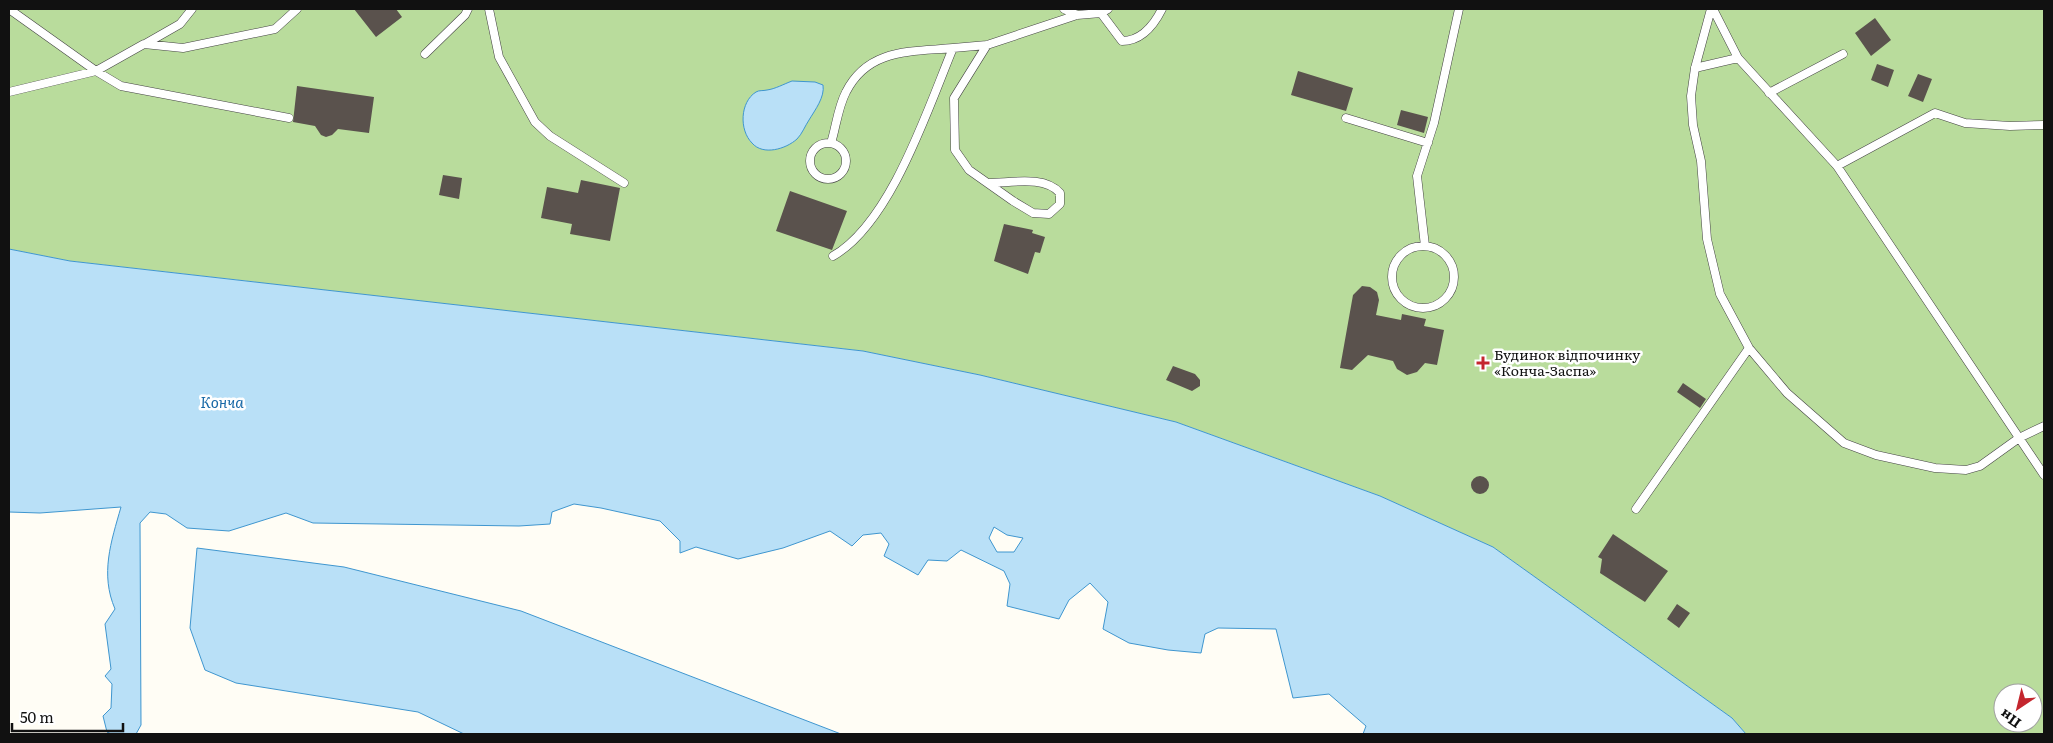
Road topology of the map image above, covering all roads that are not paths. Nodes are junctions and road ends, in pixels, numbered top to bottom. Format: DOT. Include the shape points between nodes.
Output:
graph roads {
  1 [pos="9,9"];
  2 [pos="192,9"];
  3 [pos="297,9"];
  4 [pos="468,9"];
  5 [pos="489,9"];
  6 [pos="1064,9"];
  7 [pos="1162,9"];
  8 [pos="1459,9"];
  9 [pos="1712,9"];
  10 [pos="1105,11"];
  11 [pos="1077,15"];
  12 [pos="144,44"];
  13 [pos="987,45"];
  14 [pos="953,48"];
  15 [pos="425,54"];
  16 [pos="1843,54"];
  17 [pos="1738,58"];
  18 [pos="1695,68"];
  19 [pos="96,71"];
  20 [pos="9,92"];
  21 [pos="1768,93"];
  22 [pos="288,118"];
  23 [pos="1346,118"];
  24 [pos="2044,125"];
  25 [pos="831,143"];
  26 [pos="1428,143"];
  27 [pos="1837,166"];
  28 [pos="624,183"];
  29 [pos="988,183"];
  30 [pos="1425,246"];
  31 [pos="833,256"];
  32 [pos="1750,348"];
  33 [pos="2044,426"];
  34 [pos="2019,438"];
  35 [pos="2044,475"];
  36 [pos="1636,509"];
  1 -- 19 [label="lane"];
  2 -- 12 [label="lane" via="180,24"];
  3 -- 12 [label="lane" via="275,29 183,48"];
  4 -- 15 [label="lane"];
  5 -- 28 [label="lane" via="498,57 535,122 550,136"];
  6 -- 11 [label="lane"];
  7 -- 10 [label="lane" via="1153,27 1131,41 1122,41"];
  8 -- 26 [label="lane"];
  9 -- 17 [label="lane"];
  9 -- 18 [label="lane"];
  10 -- 11 [label="lane"];
  11 -- 13 [label="lane"];
  12 -- 19 [label="lane"];
  13 -- 14 [label="lane"];
  13 -- 29 [label="lane" via="954,98 953,125 955,150 969,170"];
  14 -- 25 [label="lane" via="887,55 859,70 846,93"];
  14 -- 31 [label="lane" via="900,174 878,211 844,249"];
  16 -- 21 [label="lane"];
  17 -- 18 [label="lane"];
  17 -- 21 [label="lane"];
  18 -- 32 [label="lane" via="1691,96 1692,125 1701,161 1707,238 1720,294"];
  19 -- 20 [label="lane"];
  19 -- 22 [label="lane" via="121,86"];
  21 -- 27 [label="lane"];
  23 -- 26 [label="lane"];
  24 -- 27 [label="lane" via="1965,123 1935,113"];
  25 -- 25 [label="lane" via="841,148 846,165 840,175 824,179 814,172 810,160 814,150"];
  26 -- 30 [label="lane" via="1417,176"];
  27 -- 34 [label="lane"];
  29 -- 29 [label="lane" via="1040,182 1053,185 1060,193 1060,204 1049,214 1033,213"];
  30 -- 30 [label="lane" via="1440,251 1448,258 1454,278 1452,288 1439,304 1418,308 1408,305 1394,291 1392,271 1402,253"];
  32 -- 34 [label="lane" via="1787,393 1844,443 1876,455 1935,468 1966,470 1980,466"];
  32 -- 36 [label="lane"];
  33 -- 34 [label="lane"];
  34 -- 35 [label="lane"];
}
